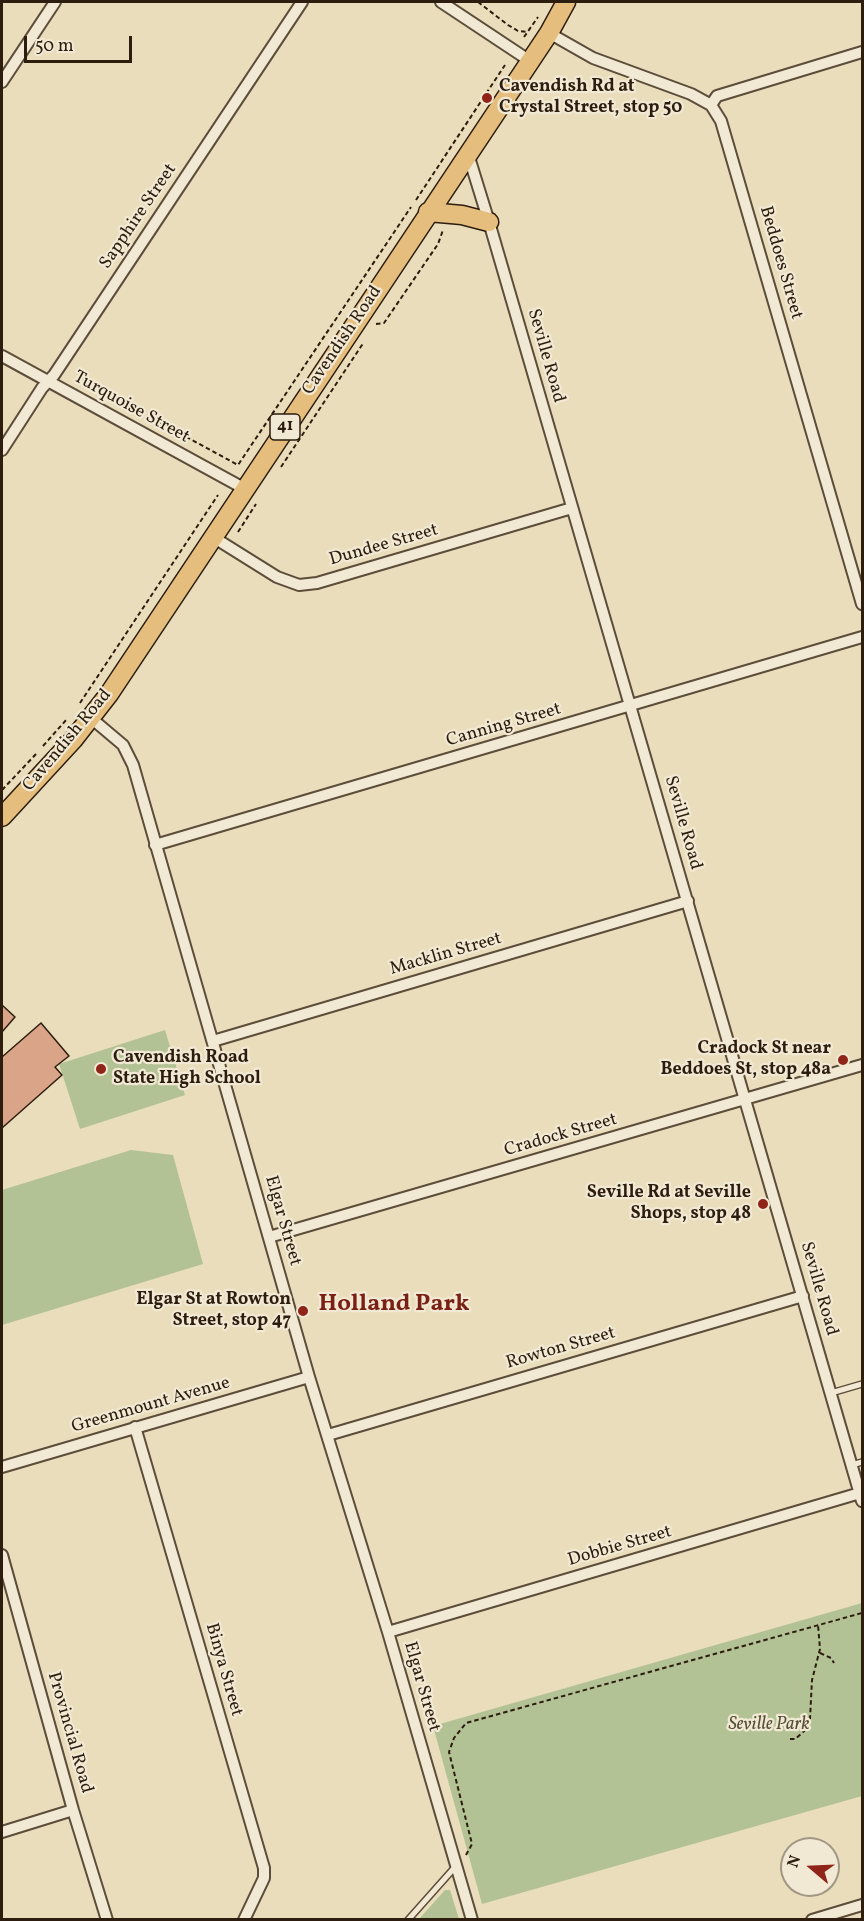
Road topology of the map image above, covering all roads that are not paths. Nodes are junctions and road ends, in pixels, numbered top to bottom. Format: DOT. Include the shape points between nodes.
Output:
graph roads {
  1 [pos="55,2"];
  2 [pos="302,2"];
  3 [pos="441,2"];
  4 [pos="566,2"];
  5 [pos="549,33"];
  6 [pos="862,52"];
  7 [pos="530,61"];
  8 [pos="2,82"];
  9 [pos="711,105"];
  10 [pos="468,154"];
  11 [pos="428,212"];
  12 [pos="489,222"];
  13 [pos="2,356"];
  14 [pos="49,381"];
  15 [pos="2,450"];
  16 [pos="245,489"];
  17 [pos="572,508"];
  18 [pos="213,537"];
  19 [pos="862,604"];
  20 [pos="862,637"];
  21 [pos="631,705"];
  22 [pos="85,711"];
  23 [pos="2,817"];
  24 [pos="155,845"];
  25 [pos="687,901"];
  26 [pos="213,1041"];
  27 [pos="862,1065"];
  28 [pos="745,1100"];
  29 [pos="269,1237"];
  30 [pos="803,1296"];
  31 [pos="309,1377"];
  32 [pos="862,1384"];
  33 [pos="831,1393"];
  34 [pos="135,1427"];
  35 [pos="328,1435"];
  36 [pos="857,1463"];
  37 [pos="2,1467"];
  38 [pos="861,1497"];
  39 [pos="2,1555"];
  40 [pos="388,1632"];
  41 [pos="73,1810"];
  42 [pos="2,1832"];
  43 [pos="456,1866"];
  44 [pos="862,1905"];
  45 [pos="107,1920"];
  46 [pos="244,1920"];
  47 [pos="408,1920"];
  48 [pos="472,1920"];
  49 [pos="812,1920"];
  1 -- 8 [label="street"];
  2 -- 14 [label="street, Sapphire Street"];
  3 -- 7 [label="street"];
  4 -- 5 [label="main road, Cavendish Road / 41"];
  5 -- 7 [label="main road, Cavendish Road / 41"];
  5 -- 9 [label="street" via="593,58"];
  6 -- 9 [label="street" via="717,96"];
  7 -- 10 [label="main road, Cavendish Road / 41"];
  9 -- 19 [label="street, Beddoes Street" via="722,121"];
  10 -- 11 [label="main road, Cavendish Road / 41"];
  10 -- 12 [label="street, Seville Road"];
  11 -- 12 [label="main road"];
  11 -- 16 [label="main road, Cavendish Road / 41"];
  12 -- 17 [label="street, Seville Road"];
  13 -- 14 [label="street, Turquoise Street"];
  14 -- 15 [label="street, Sapphire Street"];
  14 -- 16 [label="street, Turquoise Street"];
  16 -- 18 [label="main road, Cavendish Road / 41"];
  17 -- 18 [label="street, Dundee Street" via="299,585 276,577"];
  17 -- 21 [label="street, Seville Road"];
  18 -- 22 [label="main road, Cavendish Road / 41" via="124,672"];
  20 -- 21 [label="street, Canning Street"];
  21 -- 24 [label="street, Canning Street"];
  21 -- 25 [label="street, Seville Road"];
  22 -- 23 [label="main road, Cavendish Road / 41" via="52,764"];
  22 -- 24 [label="street, Elgar Street" via="118,740 130,758"];
  24 -- 26 [label="street, Elgar Street"];
  25 -- 26 [label="street, Macklin Street"];
  25 -- 28 [label="street, Seville Road"];
  26 -- 29 [label="street, Elgar Street"];
  27 -- 28 [label="street, Cradock Street"];
  28 -- 29 [label="street, Cradock Street"];
  28 -- 30 [label="street, Seville Road"];
  29 -- 31 [label="street, Elgar Street"];
  30 -- 33 [label="street, Seville Road"];
  30 -- 35 [label="street, Rowton Street"];
  31 -- 34 [label="street, Greenmount Avenue"];
  31 -- 35 [label="street, Elgar Street"];
  32 -- 33 [label="lane"];
  33 -- 36 [label="street, Seville Road"];
  34 -- 37 [label="street, Greenmount Avenue"];
  34 -- 46 [label="street, Binya Street" via="264,1868 264,1878"];
  35 -- 40 [label="street, Elgar Street"];
  36 -- 38 [label="street, Seville Road"];
  38 -- 40 [label="street, Dobbie Street"];
  39 -- 41 [label="street, Provincial Road"];
  40 -- 43 [label="street, Elgar Street"];
  41 -- 42 [label="street"];
  41 -- 45 [label="street, Provincial Road"];
  43 -- 47 [label="lane"];
  43 -- 48 [label="street, Elgar Street"];
  44 -- 49 [label="street"];
}
